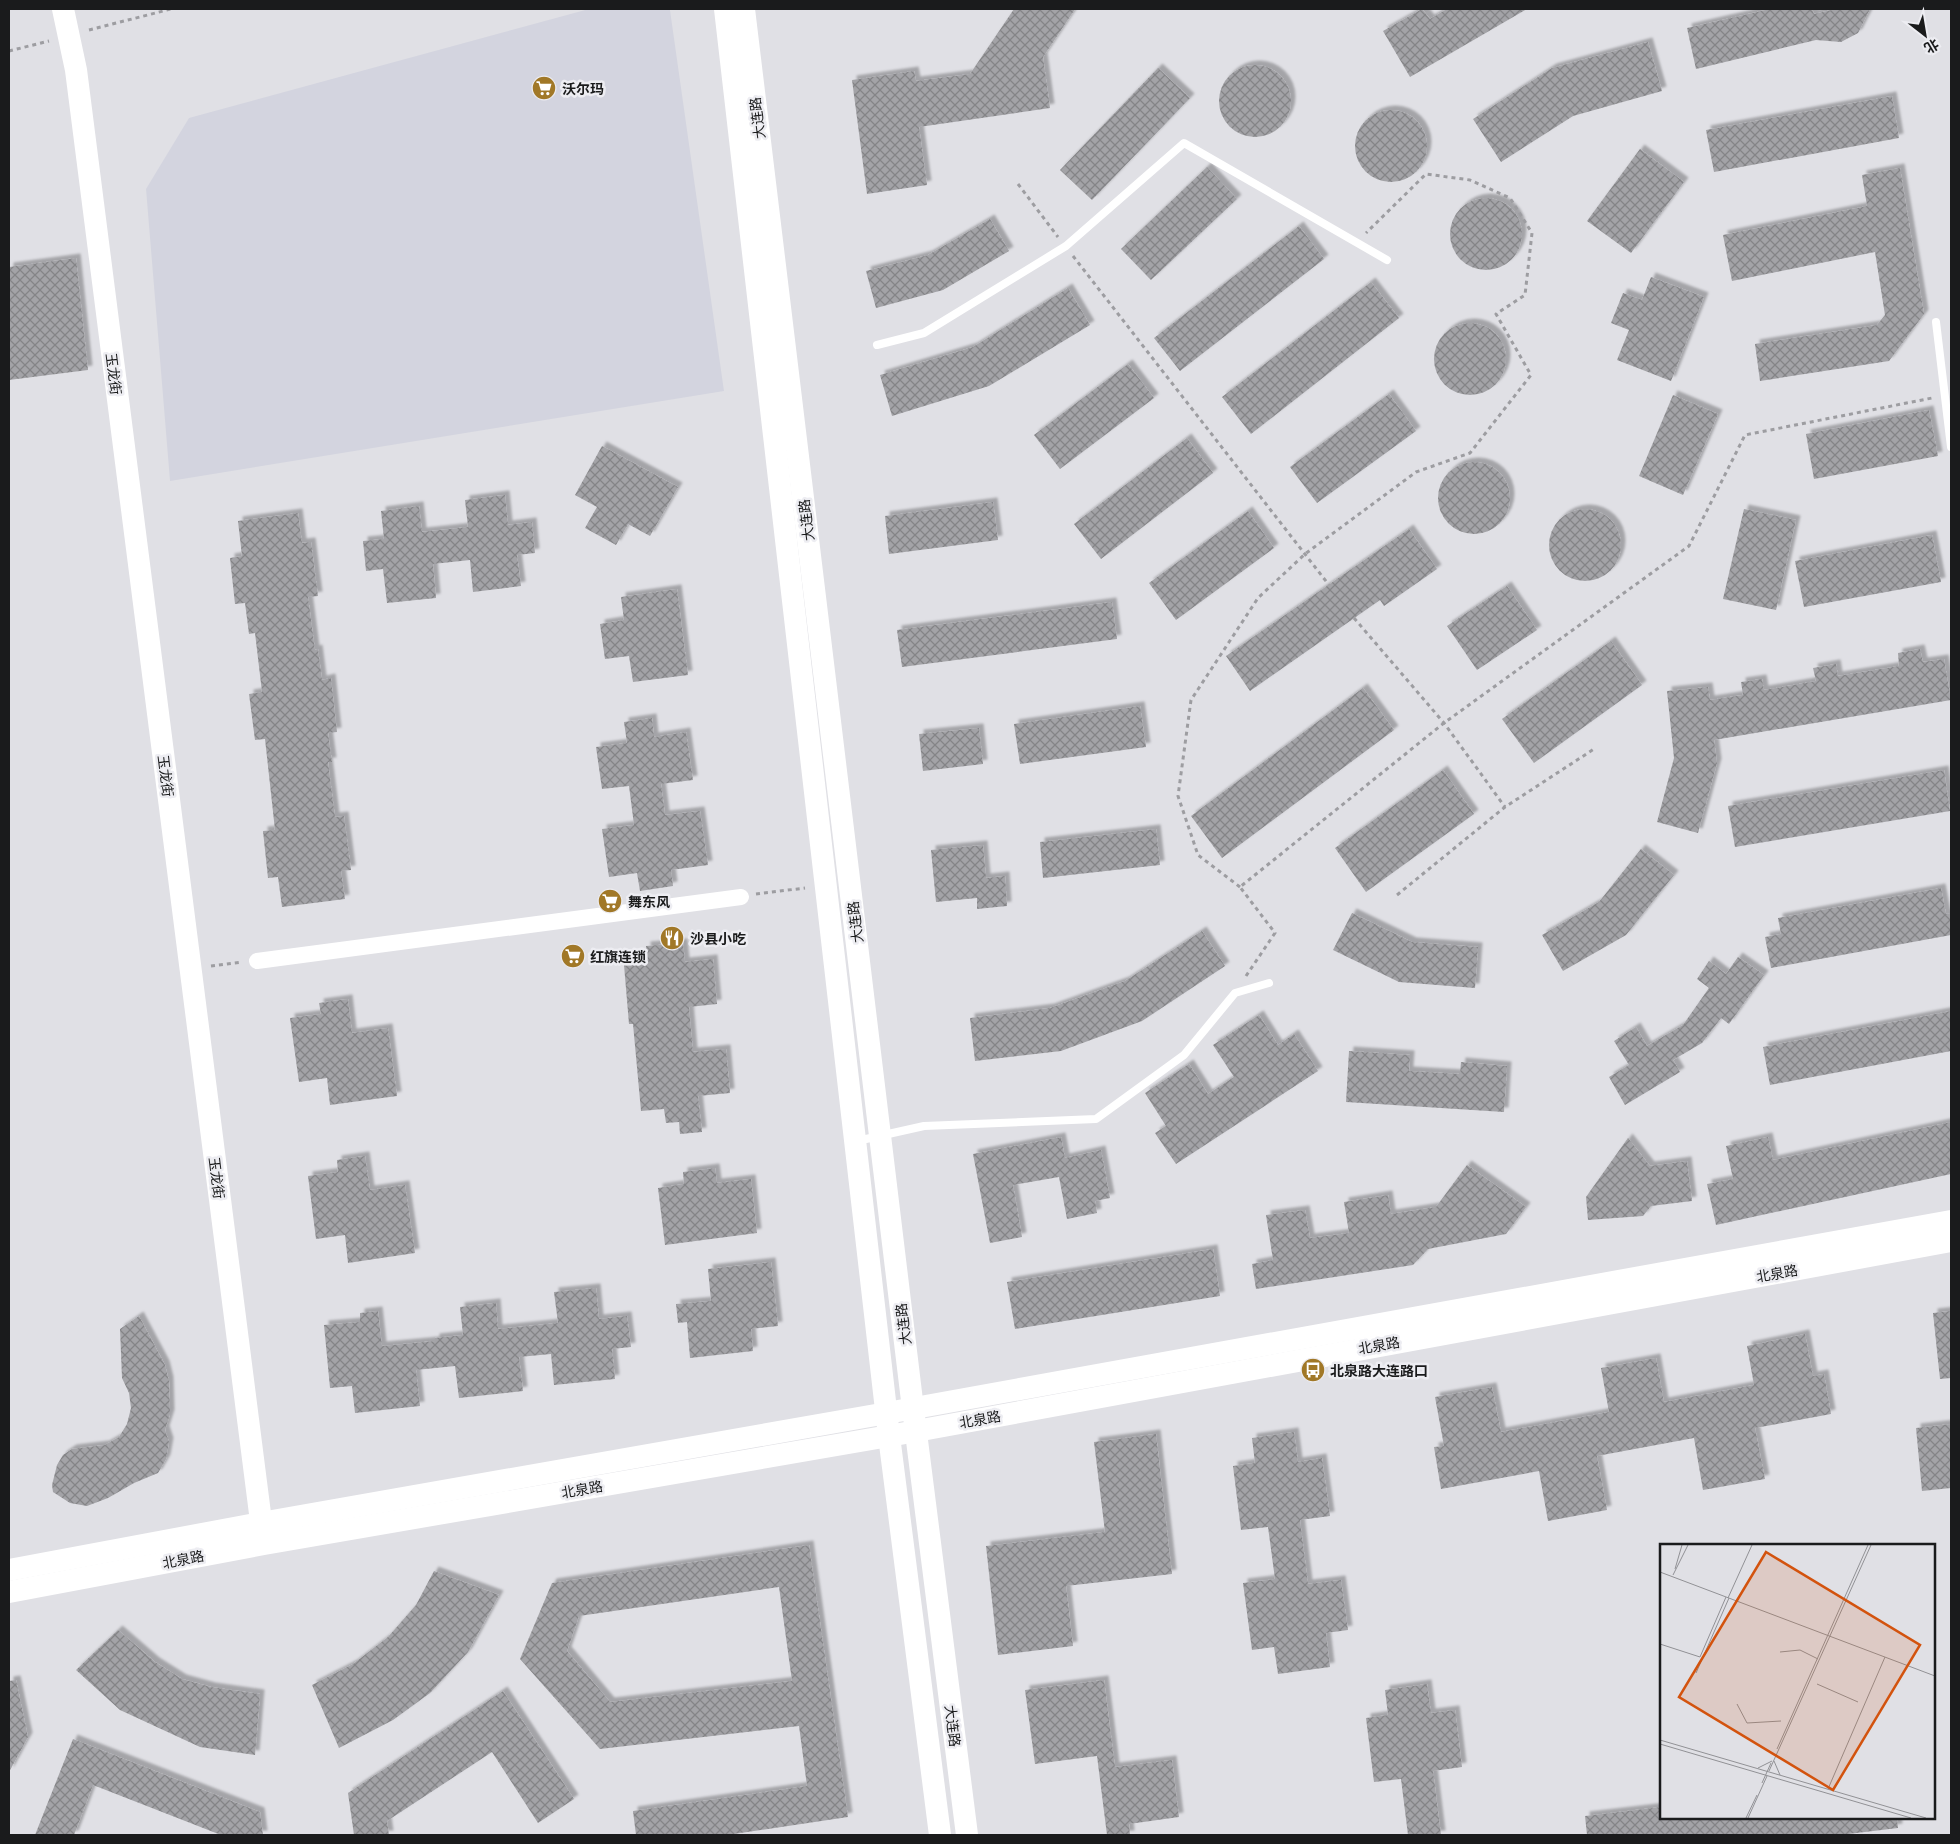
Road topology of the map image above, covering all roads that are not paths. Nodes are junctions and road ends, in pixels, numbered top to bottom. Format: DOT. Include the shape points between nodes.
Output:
graph roads {
  1 [pos="63,9"];
  2 [pos="725,9"];
  3 [pos="744,9"];
  4 [pos="1387,260"];
  5 [pos="1936,322"];
  6 [pos="877,345"];
  7 [pos="1951,448"];
  8 [pos="741,896"];
  9 [pos="257,961"];
  10 [pos="1269,983"];
  11 [pos="880,1136"];
  12 [pos="856,1142"];
  13 [pos="1951,1221"];
  14 [pos="1951,1241"];
  15 [pos="887,1413"];
  16 [pos="915,1420"];
  17 [pos="890,1436"];
  18 [pos="263,1533"];
  19 [pos="9,1570"];
  20 [pos="9,1592"];
  21 [pos="940,1835"];
  22 [pos="967,1835"];
  1 -- 18 [label="street, 玉龙街" via="76,70"];
  2 -- 12 [label="street, 大连路"];
  3 -- 11 [label="street, 大连路"];
  4 -- 6 [label="lane" via="1184,143 1066,246 924,333"];
  5 -- 7 [label="lane"];
  8 -- 9 [label="street"];
  10 -- 11 [label="lane" via="1235,992 1184,1055 1096,1119 924,1126"];
  11 -- 12 [label="lane"];
  11 -- 16 [label="street, 大连路"];
  12 -- 15 [label="street, 大连路"];
  13 -- 16 [label="street, 北泉路"];
  14 -- 16 [label="street, 北泉路"];
  15 -- 16 [label="street, 北泉路"];
  15 -- 17 [label="street, 大连路"];
  15 -- 18 [label="street, 北泉路"];
  16 -- 17 [label="street, 北泉路"];
  16 -- 22 [label="street, 大连路"];
  17 -- 18 [label="street, 北泉路"];
  17 -- 21 [label="street, 大连路"];
  18 -- 19 [label="street, 北泉路"];
  18 -- 20 [label="street, 北泉路"];
}
